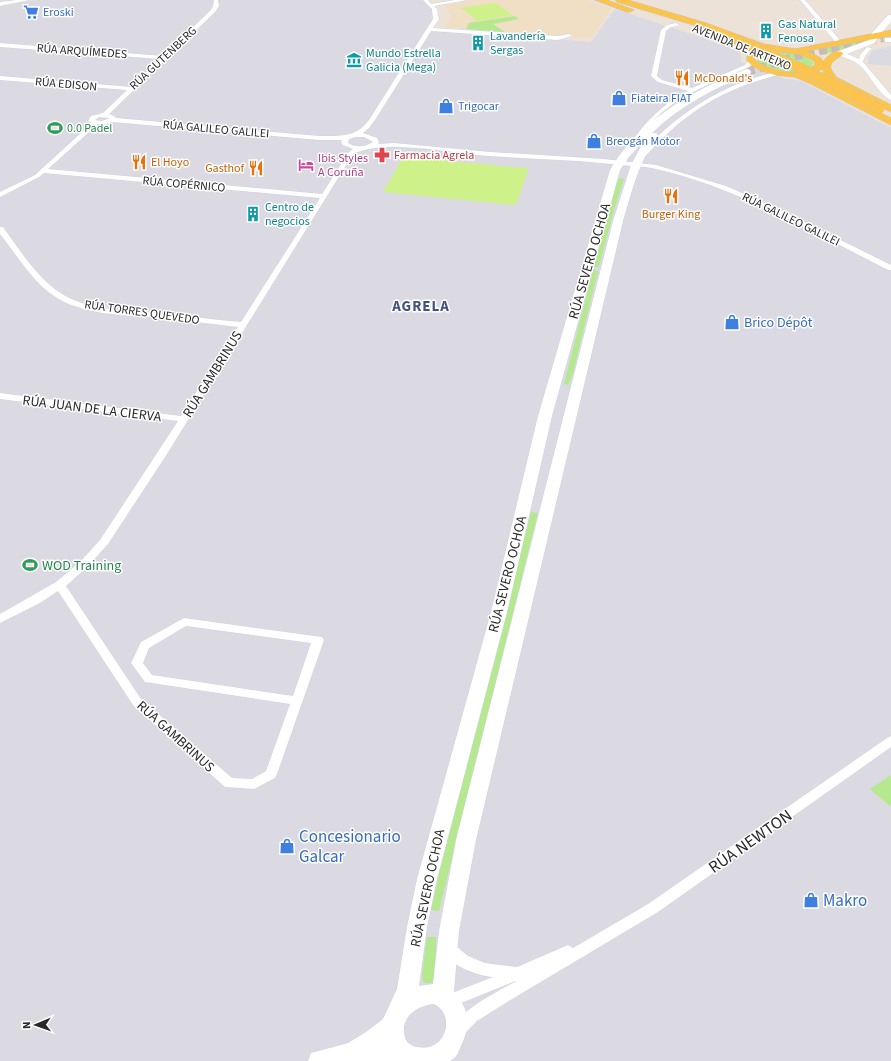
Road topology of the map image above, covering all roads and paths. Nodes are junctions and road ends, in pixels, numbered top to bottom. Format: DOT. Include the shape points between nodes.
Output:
graph roads {
  1 [pos="27,0"];
  2 [pos="216,0"];
  3 [pos="425,0"];
  4 [pos="465,0"];
  5 [pos="599,0"];
  6 [pos="602,0"];
  7 [pos="612,0"];
  8 [pos="620,0"];
  9 [pos="802,0"];
  10 [pos="0,3"];
  11 [pos="432,5"];
  12 [pos="891,17"];
  13 [pos="676,24"];
  14 [pos="430,29"];
  15 [pos="569,36"];
  16 [pos="736,39"];
  17 [pos="884,41"];
  18 [pos="836,43"];
  19 [pos="0,45"];
  20 [pos="785,50"];
  21 [pos="839,54"];
  22 [pos="164,58"];
  23 [pos="751,59"];
  24 [pos="861,62"];
  25 [pos="820,64"];
  26 [pos="780,73"];
  27 [pos="793,74"];
  28 [pos="751,75"];
  29 [pos="0,78"];
  30 [pos="814,82"];
  31 [pos="843,84"];
  32 [pos="131,89"];
  33 [pos="692,90"];
  34 [pos="890,97"];
  35 [pos="876,104"];
  36 [pos="891,109"];
  37 [pos="891,114"];
  38 [pos="105,115"];
  39 [pos="891,118"];
  40 [pos="112,120"];
  41 [pos="891,122"];
  42 [pos="96,123"];
  43 [pos="367,127"];
  44 [pos="356,135"];
  45 [pos="373,138"];
  46 [pos="348,145"];
  47 [pos="394,145"];
  48 [pos="371,146"];
  49 [pos="631,148"];
  50 [pos="636,164"];
  51 [pos="618,165"];
  52 [pos="45,171"];
  53 [pos="0,195"];
  54 [pos="324,196"];
  55 [pos="0,229"];
  56 [pos="891,268"];
  57 [pos="573,320"];
  58 [pos="242,325"];
  59 [pos="0,396"];
  60 [pos="184,419"];
  61 [pos="551,494"];
  62 [pos="60,585"];
  63 [pos="0,619"];
  64 [pos="297,701"];
  65 [pos="891,742"];
  66 [pos="605,936"];
  67 [pos="447,948"];
  68 [pos="517,973"];
  69 [pos="446,999"];
  70 [pos="397,1016"];
  71 [pos="452,1047"];
  72 [pos="354,1052"];
  73 [pos="406,1056"];
  74 [pos="319,1061"];
  1 -- 10 [label="street"];
  2 -- 22 [label="street, RÚA GUTENBERG" via="213,11"];
  3 -- 11 [label="street"];
  4 -- 11 [label="street"];
  5 -- 13 [label="main road, AVENIDA DE ARTEIXO"];
  6 -- 16 [label="main road, AVENIDA DE ARTEIXO"];
  7 -- 16 [label="main road, AVENIDA DE ARTEIXO"];
  8 -- 16 [label="main road, AVENIDA DE ARTEIXO" via="696,23"];
  9 -- 18 [label="street" via="837,40"];
  11 -- 14 [label="street" via="436,19"];
  12 -- 17 [label="main road"];
  13 -- 23 [label="main road, AVENIDA DE ARTEIXO" via="745,50"];
  13 -- 33 [label="street" via="664,30 654,76 660,81"];
  14 -- 15 [label="street" via="558,38"];
  14 -- 43 [label="street"];
  16 -- 18 [label="main road" via="792,48"];
  16 -- 20 [label="main road, AVENIDA DE ARTEIXO"];
  16 -- 35 [label="main road, AVENIDA DE ARTEIXO, bridge"];
  17 -- 18 [label="main road"];
  17 -- 21 [label="main road"];
  17 -- 21 [label="main road" via="872,41"];
  17 -- 24 [label="street" via="862,56"];
  18 -- 20 [label="main road" via="816,48"];
  19 -- 22 [label="street, RÚA ARQUÍMEDES"];
  20 -- 23 [label="main road" via="762,50"];
  20 -- 25 [label="main road" via="810,55"];
  21 -- 24 [label="street" via="848,55"];
  21 -- 25 [label="main road" via="823,59"];
  21 -- 31 [label="main road" via="829,59 826,69"];
  22 -- 32 [label="street, RÚA GUTENBERG"];
  23 -- 26 [label="main road, AVENIDA DE ARTEIXO" via="761,68"];
  23 -- 33 [label="street, RÚA SEVERO OCHOA" via="747,66"];
  24 -- 34 [label="street"];
  25 -- 27 [label="main road" via="808,72"];
  25 -- 31 [label="main road" via="821,70 827,76"];
  26 -- 27 [label="main road, AVENIDA DE ARTEIXO"];
  26 -- 28 [label="street, RÚA SEVERO OCHOA"];
  27 -- 30 [label="main road"];
  28 -- 30 [label="main road"];
  28 -- 49 [label="main road, RÚA SEVERO OCHOA" via="708,88 684,102 657,122"];
  28 -- 50 [label="main road, RÚA SEVERO OCHOA" via="716,90 678,114 651,138"];
  29 -- 32 [label="street, RÚA EDISON"];
  30 -- 41 [label="main road"];
  31 -- 35 [label="main road"];
  32 -- 38 [label="street, RÚA GUTENBERG"];
  33 -- 49 [label="street, RÚA SEVERO OCHOA" via="645,125"];
  34 -- 35 [label="street"];
  35 -- 36 [label="main road"];
  35 -- 37 [label="main road"];
  35 -- 39 [label="main road"];
  38 -- 40 [label="street" via="112,116"];
  38 -- 42 [label="street, RÚA GUTENBERG" via="91,119"];
  40 -- 42 [label="street" via="107,123"];
  40 -- 46 [label="street, RÚA GALILEO GALILEI" via="319,138"];
  42 -- 52 [label="street, RÚA GUTENBERG"];
  43 -- 44 [label="street"];
  43 -- 45 [label="street"];
  44 -- 45 [label="street, RÚA GALILEO GALILEI"];
  44 -- 46 [label="street, RÚA GALILEO GALILEI"];
  45 -- 47 [label="street, RÚA GALILEO GALILEI"];
  45 -- 48 [label="street" via="375,144"];
  46 -- 48 [label="street, RÚA GALILEO GALILEI" via="361,148"];
  46 -- 54 [label="street, RÚA GAMBRINUS"];
  47 -- 48 [label="street, RÚA GALILEO GALILEI"];
  47 -- 51 [label="street, RÚA GALILEO GALILEI" via="520,159"];
  49 -- 51 [label="main road, RÚA SEVERO OCHOA"];
  50 -- 51 [label="street, RÚA GALILEO GALILEI"];
  50 -- 56 [label="street, RÚA GALILEO GALILEI" via="724,187 772,208"];
  50 -- 61 [label="main road, RÚA SEVERO OCHOA" via="618,220"];
  51 -- 57 [label="main road, RÚA SEVERO OCHOA"];
  52 -- 53 [label="street, RÚA GUTENBERG"];
  52 -- 54 [label="street, RÚA COPÉRNICO"];
  54 -- 58 [label="street, RÚA GAMBRINUS"];
  55 -- 58 [label="street, RÚA TORRES QUEVEDO" via="36,275 54,292 72,302 118,311"];
  57 -- 61 [label="main road" via="570,347 536,483 537,489 541,492"];
  57 -- 70 [label="main road, RÚA SEVERO OCHOA" via="545,416 498,612 427,879 408,989"];
  58 -- 60 [label="street, RÚA GAMBRINUS"];
  59 -- 60 [label="street, RÚA JUAN DE LA CIERVA"];
  60 -- 62 [label="street, RÚA GAMBRINUS" via="104,542"];
  61 -- 67 [label="main road, RÚA SEVERO OCHOA" via="466,840"];
  62 -- 63 [label="street, RÚA GAMBRINUS"];
  62 -- 64 [label="street, RÚA GAMBRINUS" via="137,702 229,783 254,784 271,774"];
  64 -- 64 [label="street, RÚA GAMBRINUS" via="318,640 184,622 145,645 137,663 149,679"];
  65 -- 66 [label="street, RÚA NEWTON" via="653,908"];
  66 -- 68 [label="street, RÚA NEWTON"];
  66 -- 71 [label="street, RÚA NEWTON" via="472,1016"];
  67 -- 68 [label="street, RÚA NEWTON" via="463,961 484,970"];
  67 -- 69 [label="main road, RÚA SEVERO OCHOA"];
  68 -- 69 [label="street, RÚA NEWTON" via="482,989"];
  69 -- 70 [label="main road" via="433,994 422,995"];
  69 -- 71 [label="main road, RÚA SEVERO OCHOA" via="454,1009 457,1021"];
  70 -- 72 [label="main road" via="374,1040"];
  70 -- 73 [label="main road" via="395,1042"];
  71 -- 73 [label="main road" via="432,1059"];
  72 -- 73 [label="main road"];
  72 -- 74 [label="main road"];
}
